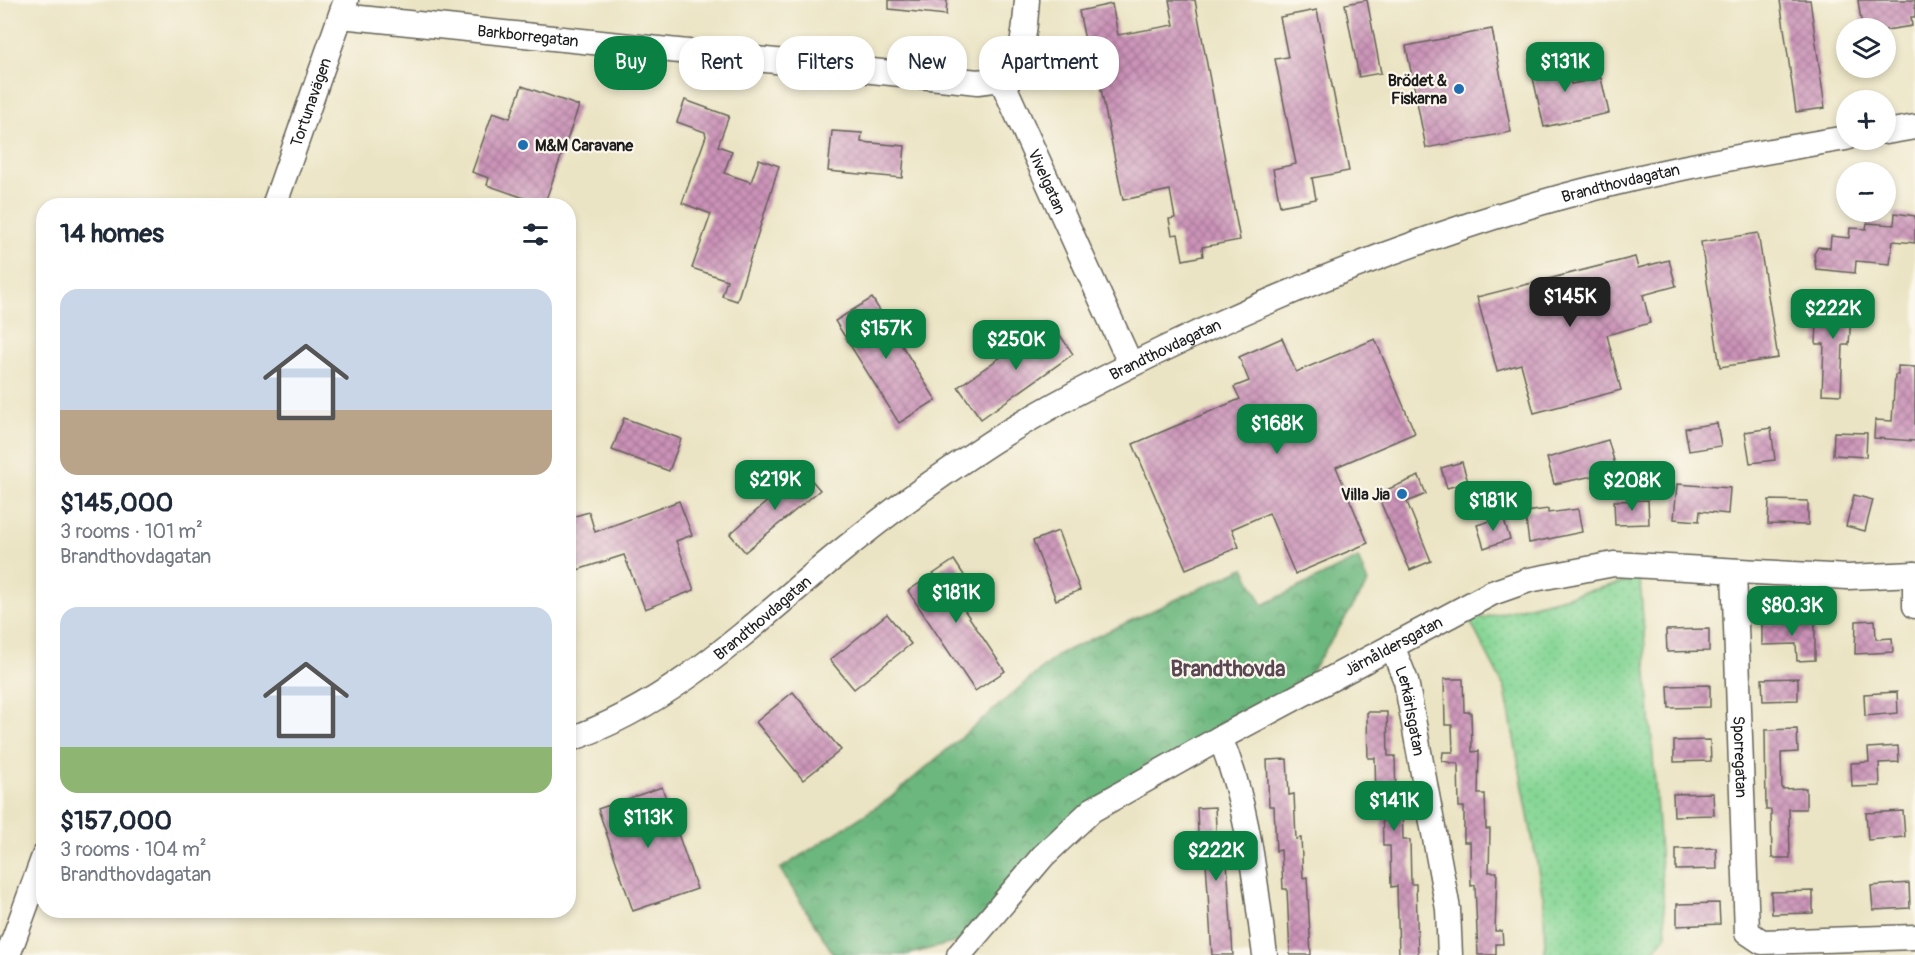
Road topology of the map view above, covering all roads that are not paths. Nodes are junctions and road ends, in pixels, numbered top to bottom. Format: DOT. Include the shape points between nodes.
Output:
graph roads {
  1 [pos="1027,0"];
  2 [pos="343,8"];
  3 [pos="1024,36"];
  4 [pos="979,82"];
  5 [pos="1006,90"];
  6 [pos="1915,127"];
  7 [pos="1896,130"];
  8 [pos="1836,140"];
  9 [pos="276,198"];
  10 [pos="1130,363"];
  11 [pos="1734,571"];
  12 [pos="1915,574"];
  13 [pos="1915,606"];
  14 [pos="1392,646"];
  15 [pos="576,738"];
  16 [pos="1220,738"];
  17 [pos="36,878"];
  18 [pos="1915,937"];
  19 [pos="8,955"];
  20 [pos="960,955"];
  21 [pos="1265,955"];
  22 [pos="1450,955"];
  1 -- 3 [label="street"];
  2 -- 4 [label="street, Barkborregatan"];
  2 -- 9 [label="street, Tortunavägen"];
  5 -- 10 [label="street, Vivelgatan"];
  6 -- 7 [label="street"];
  8 -- 10 [label="street, Brandthovdagatan" via="1740,156 1525,207 1337,273"];
  10 -- 15 [label="street, Brandthovdagatan" via="992,442 915,494 695,674 649,704"];
  11 -- 12 [label="street, Järnåldersgatan" via="1848,577"];
  11 -- 14 [label="street, Järnåldersgatan" via="1614,564 1572,570 1492,593"];
  11 -- 18 [label="street, Sporregatan" via="1747,932 1762,942"];
  12 -- 13 [label="street"];
  14 -- 16 [label="street, Järnåldersgatan"];
  14 -- 22 [label="street, Lerkärlsgatan" via="1406,681 1448,909"];
  16 -- 20 [label="street, Järnåldersgatan" via="1085,817 1043,856"];
  16 -- 21 [label="street" via="1232,766"];
  17 -- 19 [label="street"];
}
